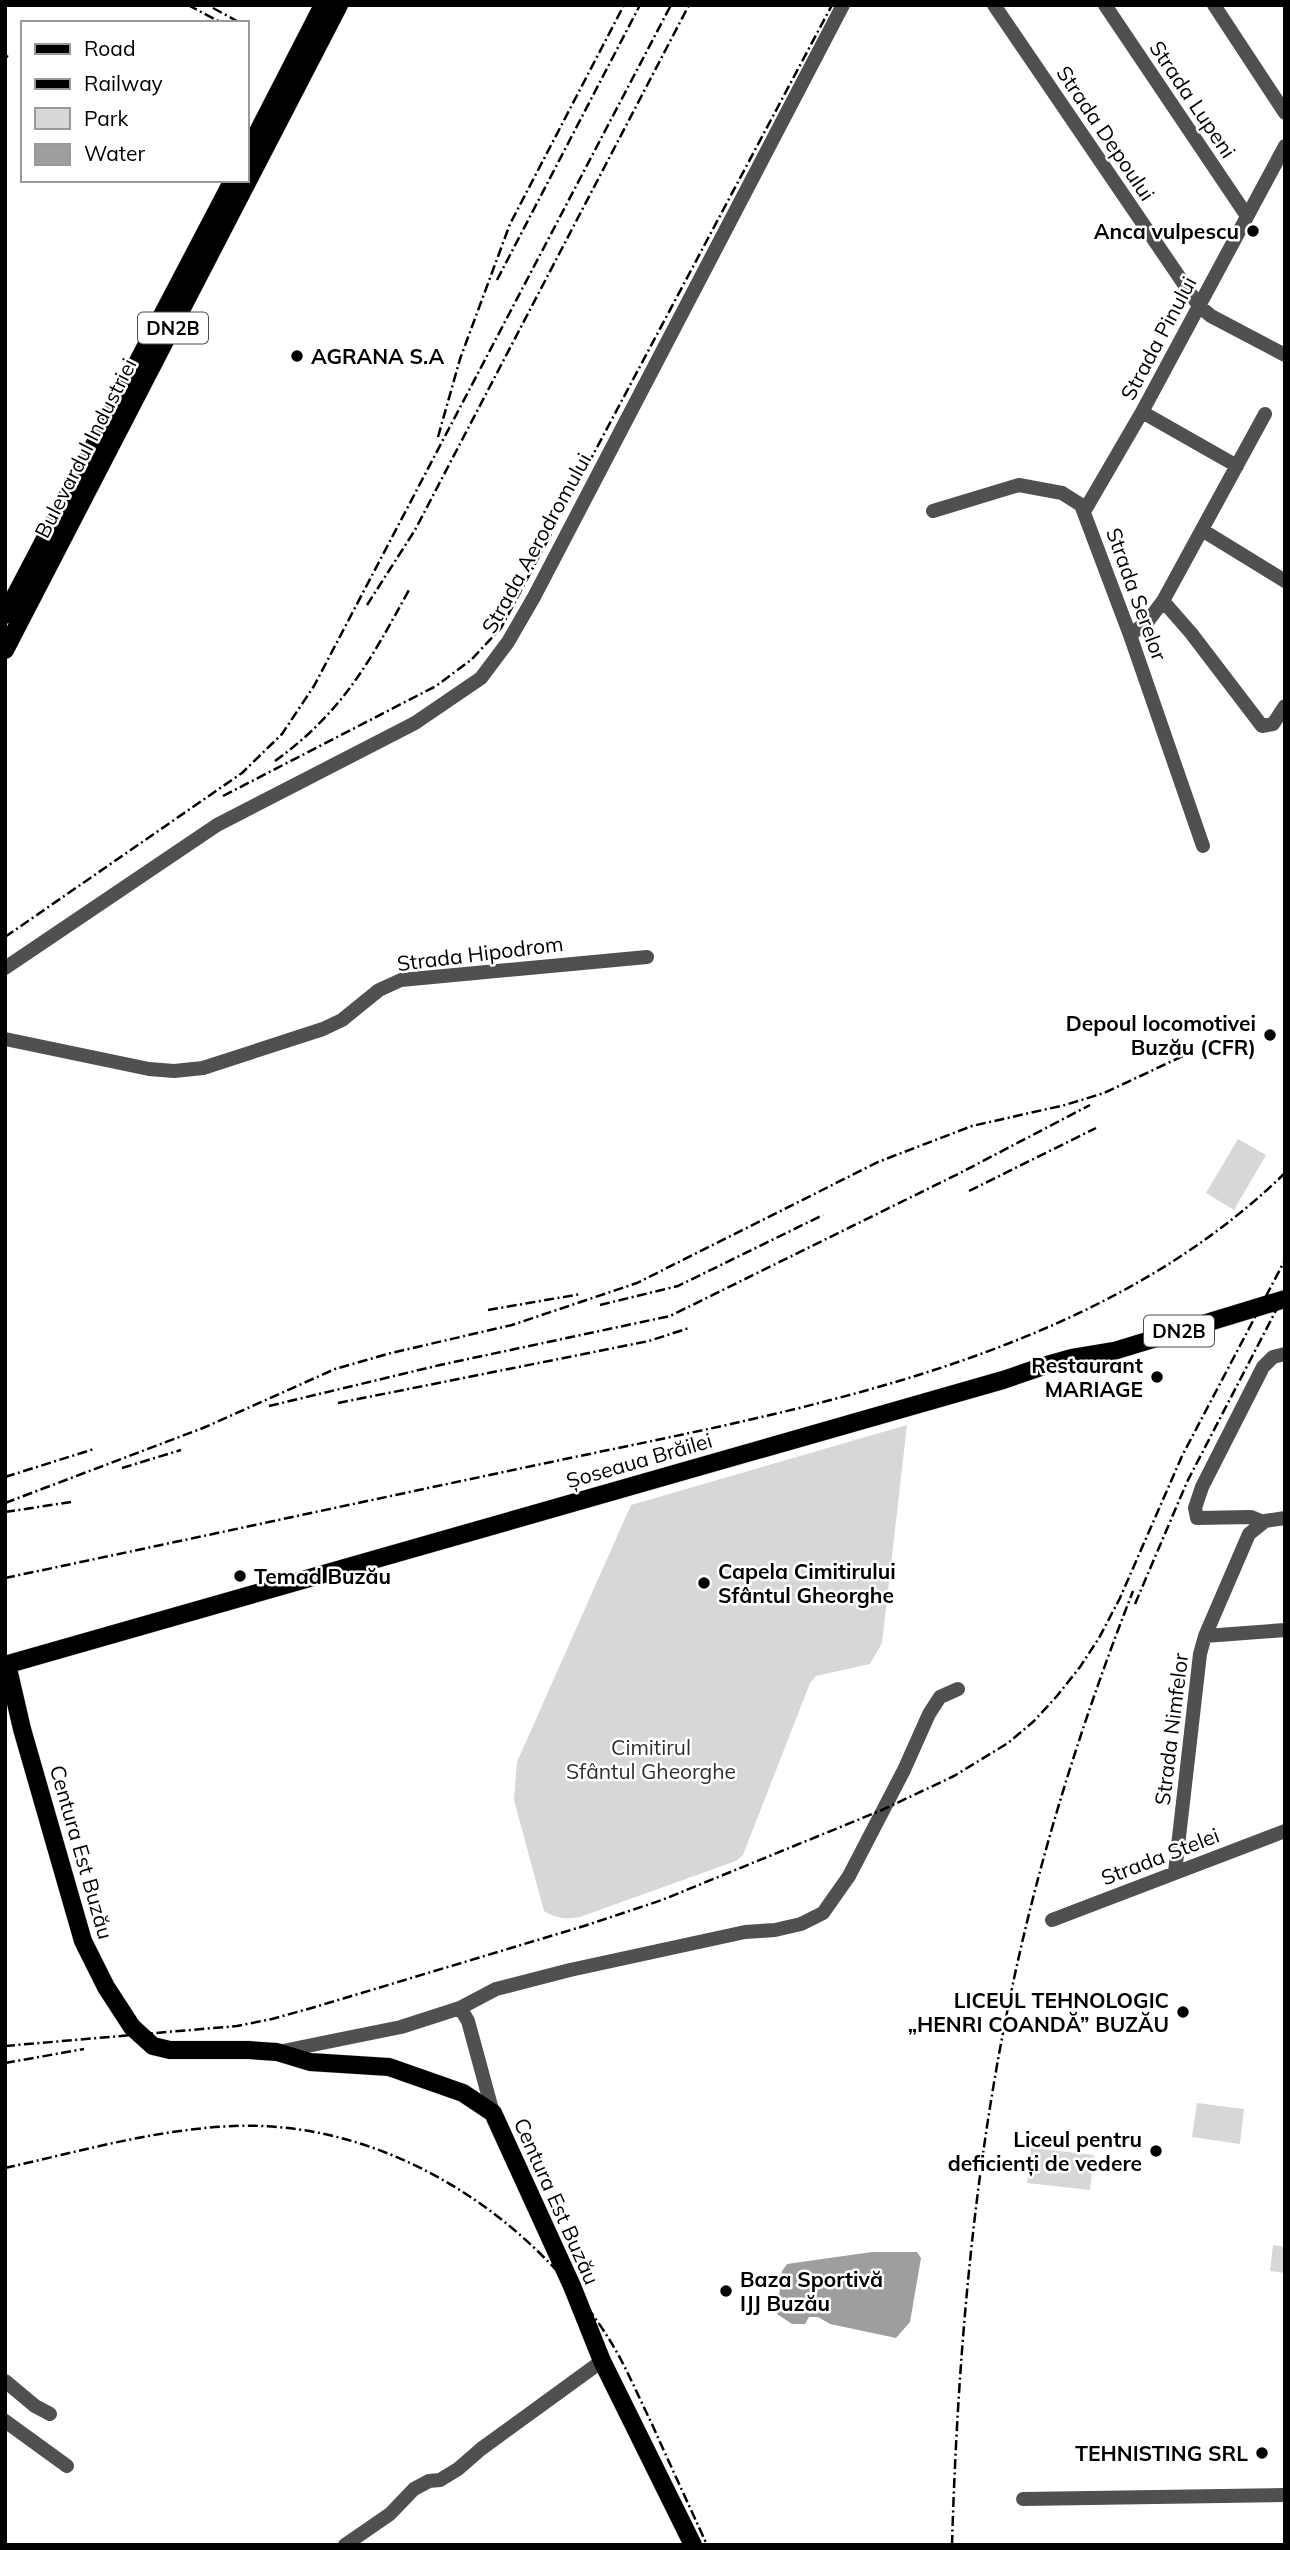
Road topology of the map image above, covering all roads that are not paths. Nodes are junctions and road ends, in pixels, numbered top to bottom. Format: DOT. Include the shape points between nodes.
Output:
graph roads {
  1 [pos="323,5"];
  2 [pos="339,5"];
  3 [pos="842,5"];
  4 [pos="994,5"];
  5 [pos="1105,5"];
  6 [pos="1214,5"];
  7 [pos="1285,113"];
  8 [pos="1285,146"];
  9 [pos="248,151"];
  10 [pos="248,181"];
  11 [pos="232,182"];
  12 [pos="247,182"];
  13 [pos="1247,216"];
  14 [pos="1199,306"];
  15 [pos="1285,355"];
  16 [pos="1142,412"];
  17 [pos="1265,414"];
  18 [pos="1237,466"];
  19 [pos="1085,510"];
  20 [pos="933,511"];
  21 [pos="1202,530"];
  22 [pos="1285,581"];
  23 [pos="1163,601"];
  24 [pos="5,615"];
  25 [pos="1130,635"];
  26 [pos="5,650"];
  27 [pos="1285,706"];
  28 [pos="1203,846"];
  29 [pos="647,957"];
  30 [pos="5,968"];
  31 [pos="5,1039"];
  32 [pos="1285,1299"];
  33 [pos="1285,1354"];
  34 [pos="1285,1518"];
  35 [pos="1263,1522"];
  36 [pos="1285,1630"];
  37 [pos="1205,1636"];
  38 [pos="6,1664"];
  39 [pos="958,1689"];
  40 [pos="1285,1831"];
  41 [pos="1175,1872"];
  42 [pos="1052,1920"];
  43 [pos="460,2008"];
  44 [pos="277,2053"];
  45 [pos="493,2113"];
  46 [pos="602,2361"];
  47 [pos="5,2382"];
  48 [pos="50,2414"];
  49 [pos="5,2421"];
  50 [pos="66,2466"];
  51 [pos="1285,2495"];
  52 [pos="1023,2499"];
  53 [pos="345,2545"];
  54 [pos="694,2545"];
  1 -- 9 [label="main road"];
  2 -- 10 [label="main road, Bulevardul Industriei / DN2B"];
  3 -- 30 [label="street, Strada Aerodromului" via="534,597 481,678 415,723 217,825"];
  4 -- 14 [label="street, Strada Depoului"];
  5 -- 13 [label="street, Strada Lupeni"];
  6 -- 7 [label="street"];
  8 -- 13 [label="street, Strada Pinului"];
  11 -- 24 [label="main road, Bulevardul Industriei / DN2B"];
  12 -- 26 [label="main road, Bulevardul Industriei / DN2B"];
  13 -- 14 [label="street, Strada Pinului"];
  14 -- 15 [label="street, Strada Depoului"];
  14 -- 16 [label="street, Strada Pinului"];
  16 -- 18 [label="street"];
  16 -- 19 [label="street, Strada Pinului"];
  17 -- 18 [label="street"];
  18 -- 21 [label="street"];
  19 -- 20 [label="street, Strada Serelor" via="1069,496 1026,485"];
  19 -- 25 [label="street, Strada Serelor"];
  21 -- 22 [label="street"];
  21 -- 23 [label="street"];
  23 -- 25 [label="street"];
  23 -- 27 [label="street" via="1262,726 1273,724"];
  25 -- 28 [label="street, Strada Serelor"];
  29 -- 31 [label="street, Strada Hipodrom" via="401,980 323,1029 203,1068 149,1069"];
  32 -- 38 [label="main road, Șoseaua Brăilei / DN2B"];
  33 -- 35 [label="street" via="1273,1357 1263,1367 1195,1508 1197,1518 1251,1517"];
  34 -- 35 [label="street"];
  35 -- 37 [label="street, Strada Nimfelor" via="1249,1534"];
  36 -- 37 [label="street"];
  37 -- 41 [label="street, Strada Nimfelor"];
  38 -- 44 [label="main road, Centura Est Buzău" via="83,1941 132,2027 153,2046 170,2050"];
  39 -- 43 [label="street" via="940,1698 929,1714 849,1877 823,1913 801,1924 745,1932 496,1989"];
  40 -- 41 [label="street, Strada Stelei"];
  41 -- 42 [label="street, Strada Stelei"];
  43 -- 44 [label="street" via="401,2027"];
  43 -- 45 [label="street" via="468,2021"];
  44 -- 45 [label="main road, Centura Est Buzău" via="310,2062 398,2070 463,2093"];
  45 -- 46 [label="main road, Centura Est Buzău"];
  46 -- 53 [label="street" via="458,2469 414,2489 390,2514"];
  46 -- 54 [label="main road, Centura Est Buzău"];
  47 -- 48 [label="street"];
  49 -- 50 [label="street"];
  51 -- 52 [label="street"];
}
